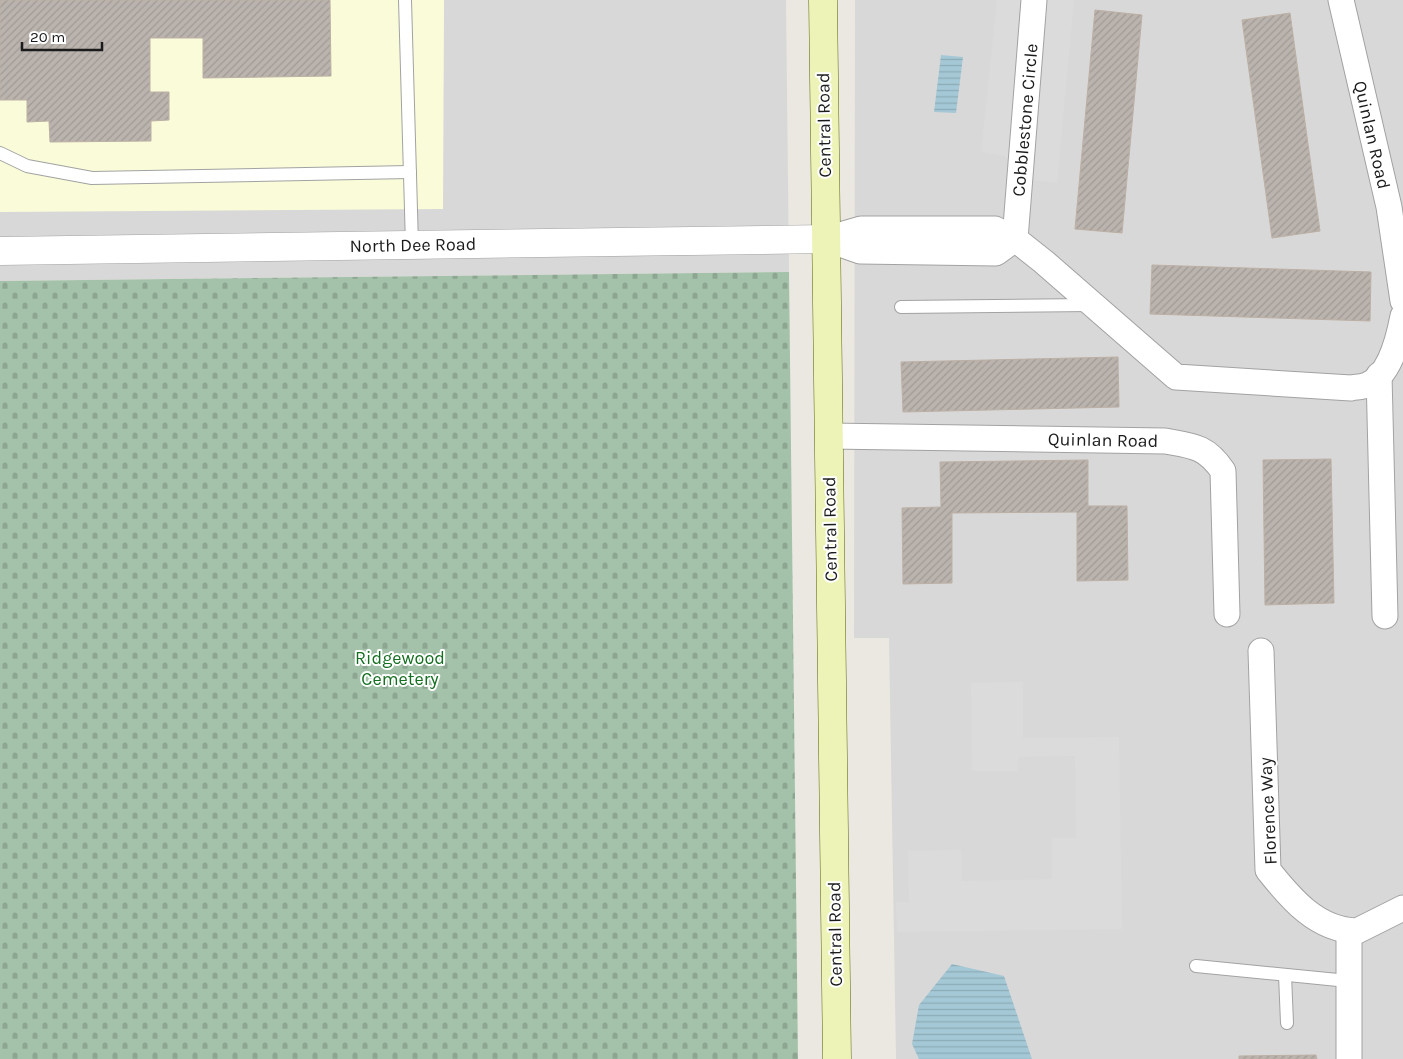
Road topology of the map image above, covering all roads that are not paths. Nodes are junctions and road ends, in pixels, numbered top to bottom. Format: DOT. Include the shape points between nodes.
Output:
graph roads {
  1 [pos="405,0"];
  2 [pos="823,0"];
  3 [pos="1034,0"];
  4 [pos="1341,0"];
  5 [pos="1,154"];
  6 [pos="410,172"];
  7 [pos="826,239"];
  8 [pos="1015,239"];
  9 [pos="412,245"];
  10 [pos="0,250"];
  11 [pos="1403,300"];
  12 [pos="1095,305"];
  13 [pos="901,307"];
  14 [pos="1403,316"];
  15 [pos="1373,380"];
  16 [pos="829,436"];
  17 [pos="1227,614"];
  18 [pos="1385,616"];
  19 [pos="1261,651"];
  20 [pos="1403,908"];
  21 [pos="1348,930"];
  22 [pos="1196,966"];
  23 [pos="1285,975"];
  24 [pos="1348,980"];
  25 [pos="1288,1023"];
  26 [pos="837,1059"];
  27 [pos="1349,1059"];
  1 -- 6 [label="lane"];
  2 -- 7 [label="main road, Central Road"];
  3 -- 8 [label="street, Cobblestone Circle"];
  4 -- 11 [label="street, Quinlan Road" via="1389,207"];
  5 -- 6 [label="lane" via="27,166 92,178"];
  6 -- 9 [label="lane"];
  7 -- 8 [label="street" via="861,229 995,229"];
  7 -- 9 [label="street, North Dee Road"];
  7 -- 16 [label="main road, Central Road"];
  8 -- 12 [label="street"];
  9 -- 10 [label="street, North Dee Road"];
  12 -- 13 [label="lane"];
  12 -- 15 [label="street" via="1176,377 1351,388"];
  14 -- 15 [label="street" via="1397,346"];
  15 -- 18 [label="street"];
  16 -- 17 [label="street, Quinlan Road" via="1165,441 1199,447 1214,457 1223,471"];
  16 -- 26 [label="main road, Central Road"];
  19 -- 21 [label="street, Florence Way" via="1268,870 1290,899 1304,910 1319,920"];
  20 -- 21 [label="street" via="1357,931"];
  21 -- 24 [label="street"];
  22 -- 23 [label="lane"];
  23 -- 24 [label="lane"];
  23 -- 25 [label="lane"];
  24 -- 27 [label="street"];
}
